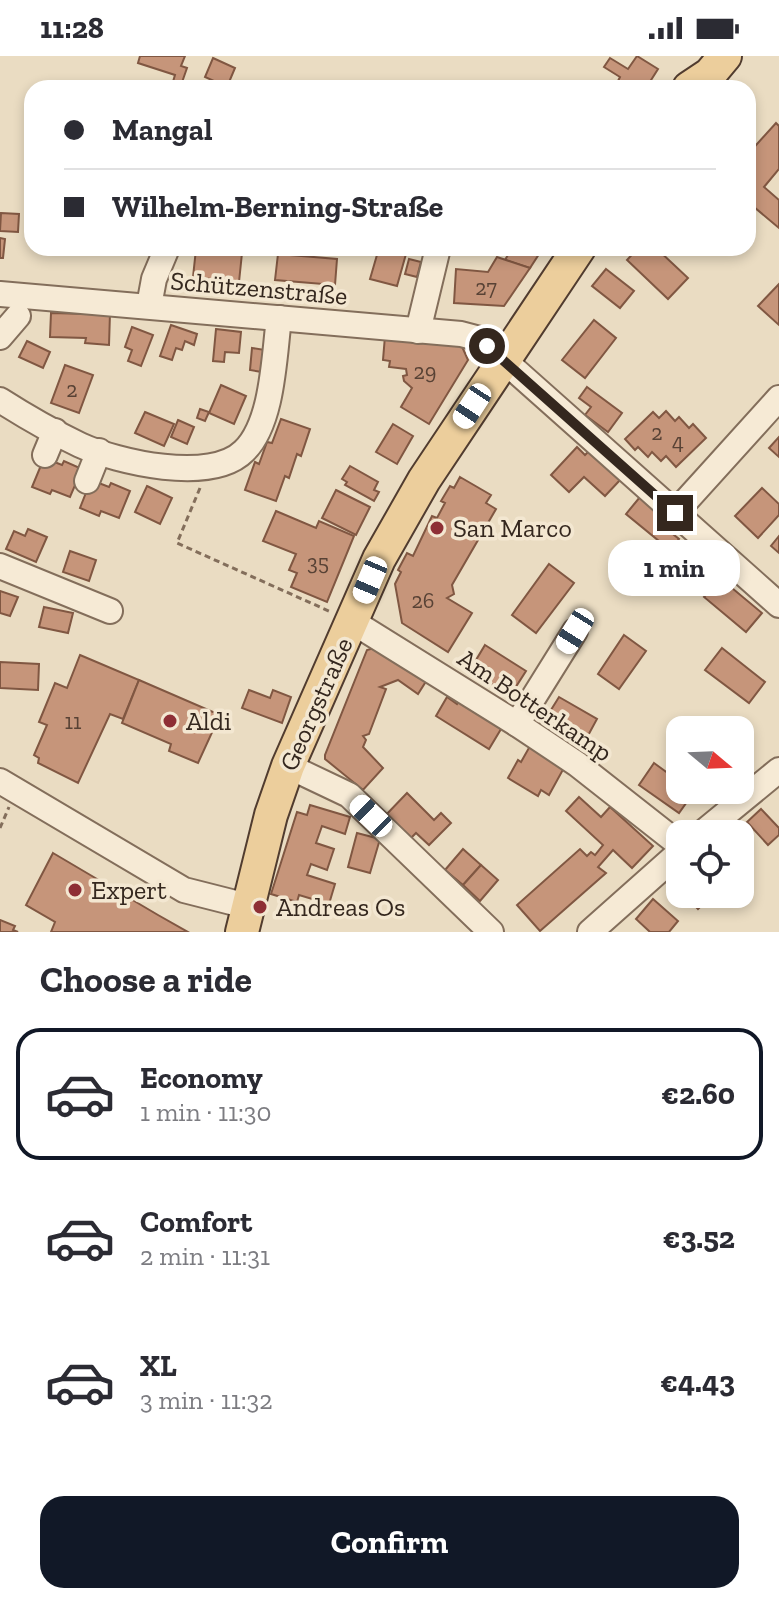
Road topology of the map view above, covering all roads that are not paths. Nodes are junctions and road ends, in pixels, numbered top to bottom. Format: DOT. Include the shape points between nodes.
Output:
graph roads {
  1 [pos="706,56"];
  2 [pos="725,56"];
  3 [pos="692,80"];
  4 [pos="701,80"];
  5 [pos="164,256"];
  6 [pos="436,256"];
  7 [pos="574,256"];
  8 [pos="0,294"];
  9 [pos="149,306"];
  10 [pos="18,316"];
  11 [pos="279,318"];
  12 [pos="418,331"];
  13 [pos="0,337"];
  14 [pos="504,360"];
  15 [pos="779,398"];
  16 [pos="0,400"];
  17 [pos="55,431"];
  18 [pos="99,451"];
  19 [pos="45,455"];
  20 [pos="87,481"];
  21 [pos="675,513"];
  22 [pos="0,566"];
  23 [pos="779,605"];
  24 [pos="110,611"];
  25 [pos="353,622"];
  26 [pos="575,631"];
  27 [pos="517,724"];
  28 [pos="288,766"];
  29 [pos="779,770"];
  30 [pos="0,781"];
  31 [pos="718,820"];
  32 [pos="666,834"];
  33 [pos="666,864"];
  34 [pos="244,919"];
  35 [pos="491,932"];
  36 [pos="590,932"];
  1 -- 3 [label="main road"];
  2 -- 4 [label="main road"];
  5 -- 9 [label="street"];
  6 -- 12 [label="street"];
  7 -- 14 [label="main road, Georgstraße"];
  8 -- 9 [label="street, Schützenstraße"];
  9 -- 11 [label="street, Schützenstraße"];
  10 -- 13 [label="street"];
  11 -- 12 [label="street, Schützenstraße"];
  11 -- 18 [label="street" via="260,427 243,452 219,466 152,466"];
  12 -- 14 [label="street, Schützenstraße" via="480,339"];
  14 -- 21 [label="street, Schützenstraße"];
  14 -- 25 [label="main road, Georgstraße" via="424,480 379,559"];
  15 -- 21 [label="street"];
  16 -- 17 [label="street"];
  17 -- 18 [label="street"];
  17 -- 19 [label="street"];
  18 -- 20 [label="street"];
  21 -- 23 [label="street, Schützenstraße"];
  22 -- 24 [label="street"];
  25 -- 27 [label="street, Am Botterkamp"];
  25 -- 28 [label="main road, Georgstraße"];
  26 -- 27 [label="street"];
  27 -- 32 [label="street, Am Botterkamp"];
  28 -- 34 [label="main road, Georgstraße"];
  28 -- 35 [label="street" via="349,795"];
  29 -- 31 [label="street"];
  30 -- 34 [label="street" via="184,890"];
  33 -- 36 [label="street"];
}
